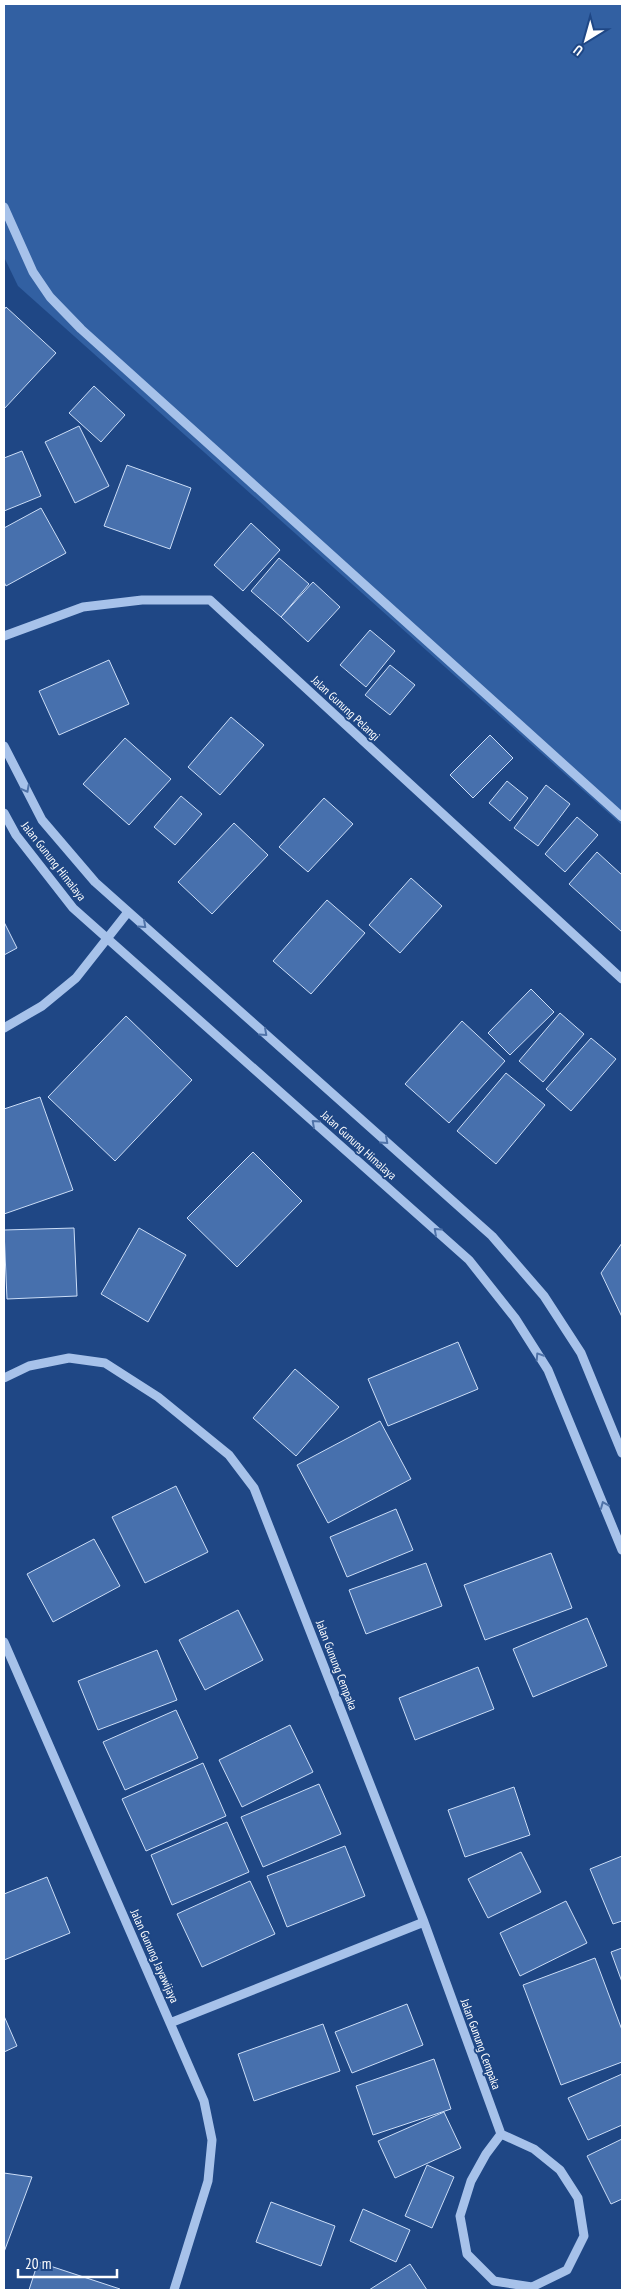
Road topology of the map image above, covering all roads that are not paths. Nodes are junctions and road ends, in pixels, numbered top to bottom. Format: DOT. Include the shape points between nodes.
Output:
graph roads {
  1 [pos="4,207"];
  2 [pos="4,636"];
  3 [pos="4,746"];
  4 [pos="4,813"];
  5 [pos="622,817"];
  6 [pos="128,912"];
  7 [pos="107,938"];
  8 [pos="622,979"];
  9 [pos="4,1028"];
  10 [pos="4,1378"];
  11 [pos="622,1453"];
  12 [pos="622,1550"];
  13 [pos="4,1642"];
  14 [pos="424,1922"];
  15 [pos="170,2024"];
  16 [pos="500,2134"];
  17 [pos="174,2290"];
  1 -- 5 [label="street" via="33,272 50,297 81,328"];
  2 -- 8 [label="street, Jalan Gunung Pelangi" via="83,607 142,600 210,600"];
  3 -- 6 [label="street, Jalan Gunung Himalaya, one-way" via="42,820 95,882"];
  4 -- 7 [label="street, Jalan Gunung Himalaya" via="16,835 73,908"];
  6 -- 7 [label="street"];
  6 -- 11 [label="street, Jalan Gunung Himalaya, one-way" via="492,1236 544,1296 581,1353"];
  7 -- 9 [label="street" via="76,978 42,1006"];
  12 -- 7 [label="street, Jalan Gunung Himalaya, one-way" via="548,1370 515,1318 469,1260"];
  10 -- 14 [label="street, Jalan Gunung Cempaka" via="29,1366 69,1358 105,1364 158,1397 229,1455 254,1488"];
  13 -- 15 [label="street, Jalan Gunung Jayawijaya"];
  14 -- 15 [label="street"];
  14 -- 16 [label="street, Jalan Gunung Cempaka"];
  15 -- 17 [label="street, Jalan Gunung Jayawijaya" via="204,2101 212,2140 208,2181"];
  16 -- 16 [label="street" via="534,2149 560,2170 578,2198 584,2236 580,2244 566,2270 532,2287 494,2281 467,2254 460,2216 471,2181"];
}
